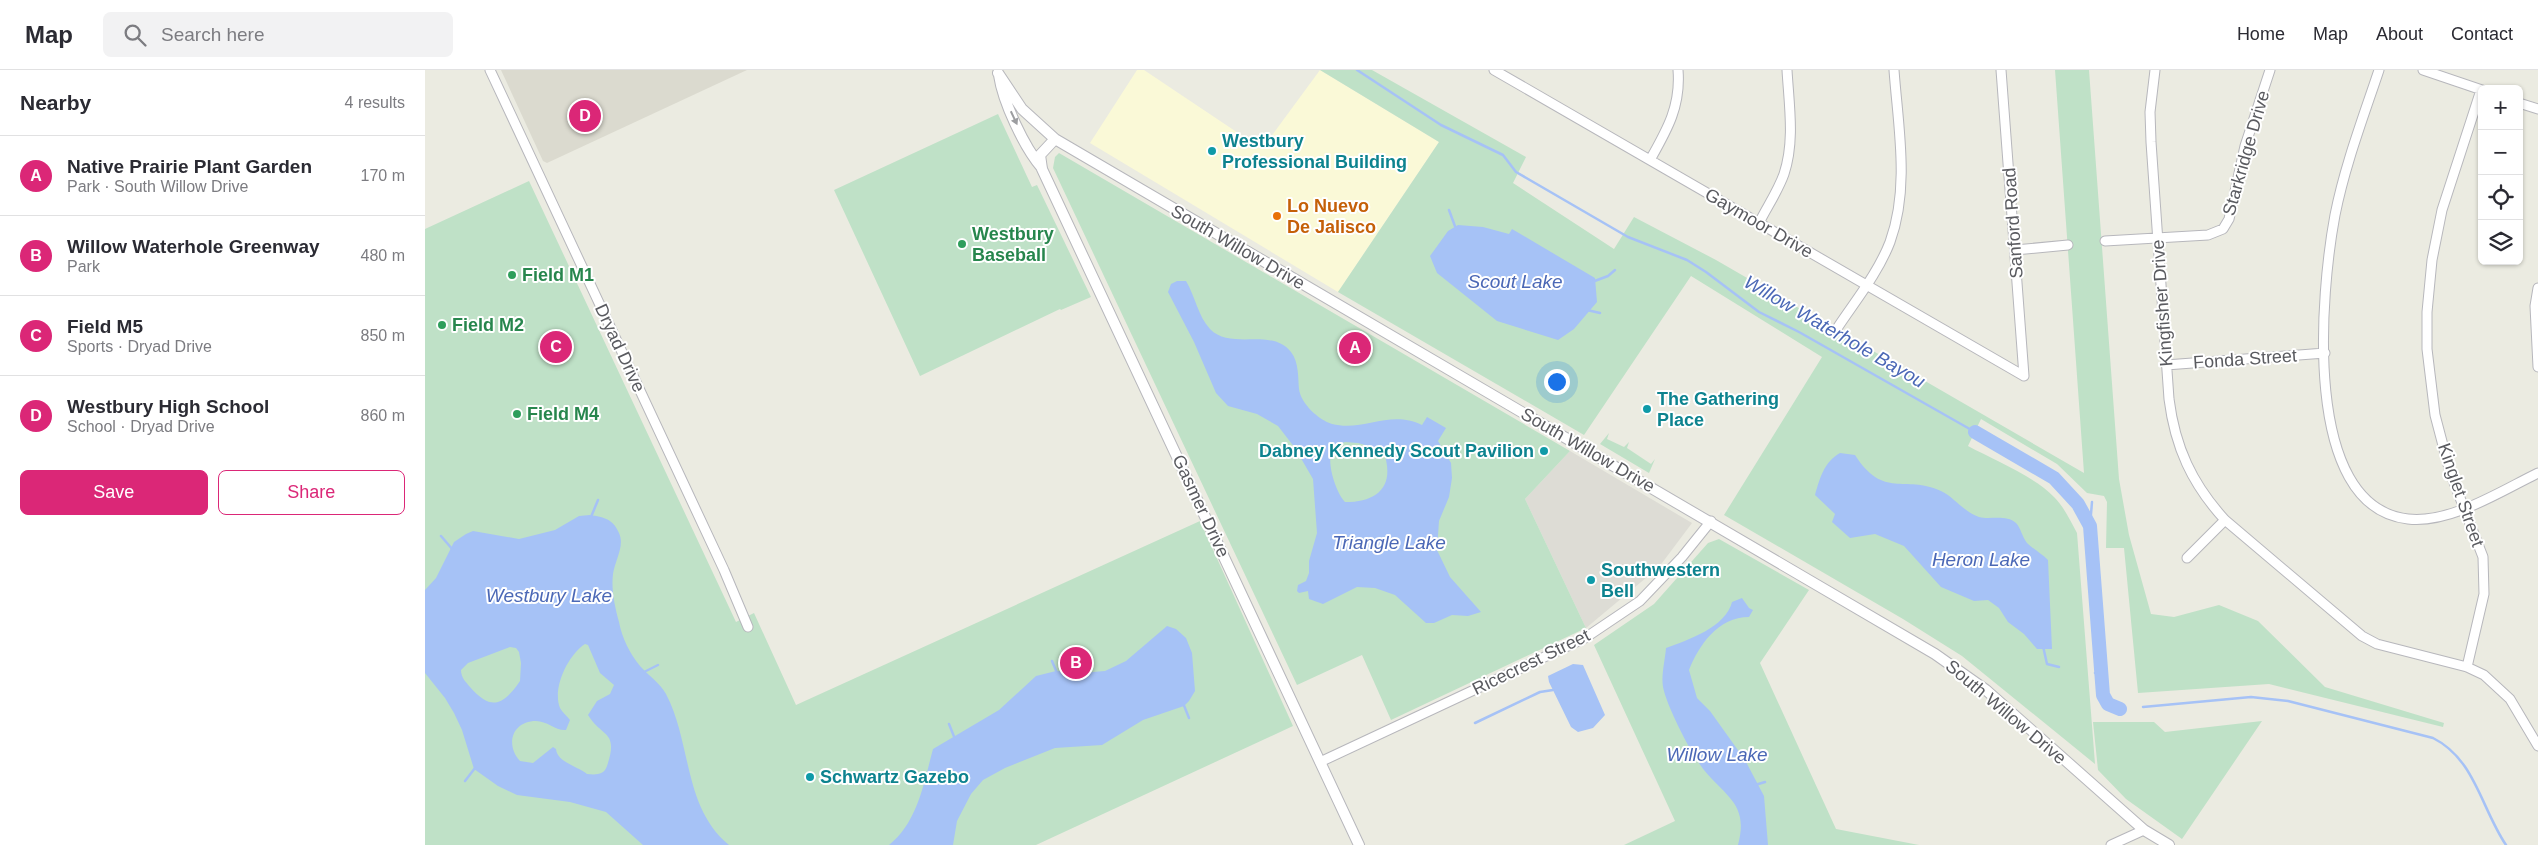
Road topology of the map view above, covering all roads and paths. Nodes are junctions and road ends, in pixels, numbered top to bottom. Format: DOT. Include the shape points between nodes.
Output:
graph roads {
  1 [pos="490,70"];
  2 [pos="1494,70"];
  3 [pos="1678,70"];
  4 [pos="1787,70"];
  5 [pos="1894,70"];
  6 [pos="2001,70"];
  7 [pos="2155,70"];
  8 [pos="2270,70"];
  9 [pos="2379,70"];
  10 [pos="2423,70"];
  11 [pos="997,71"];
  12 [pos="2478,89"];
  13 [pos="2478,102"];
  14 [pos="2523,104"];
  15 [pos="2538,109"];
  16 [pos="1055,139"];
  17 [pos="1650,160"];
  18 [pos="1042,169"];
  19 [pos="1759,223"];
  20 [pos="2157,238"];
  21 [pos="2105,241"];
  22 [pos="2068,245"];
  23 [pos="2015,250"];
  24 [pos="1867,284"];
  25 [pos="2538,288"];
  26 [pos="1838,327"];
  27 [pos="2325,353"];
  28 [pos="2167,365"];
  29 [pos="2538,368"];
  30 [pos="2024,376"];
  31 [pos="2538,473"];
  32 [pos="2465,508"];
  33 [pos="2225,520"];
  34 [pos="1711,521"];
  35 [pos="2187,558"];
  36 [pos="748,627"];
  37 [pos="2467,667"];
  38 [pos="2538,746"];
  39 [pos="1320,762"];
  40 [pos="2144,830"];
  41 [pos="1359,845"];
  42 [pos="2111,845"];
  43 [pos="2169,845"];
  1 -- 36 [label="street, Dryad Drive"];
  2 -- 17 [label="street, Gaymoor Drive"];
  3 -- 17 [label="street" via="1675,114"];
  4 -- 19 [label="street" via="1791,129 1788,158 1779,185"];
  5 -- 24 [label="street" via="1901,200 1889,243"];
  6 -- 23 [label="street, Sanford Road"];
  7 -- 20 [label="street, Kingfisher Drive" via="2150,112"];
  8 -- 20 [label="street, Starkridge Drive" via="2245,146 2229,219 2223,229 2209,234"];
  9 -- 27 [label="street" via="2335,214 2327,278"];
  10 -- 12 [label="street"];
  11 -- 16 [label="street, South Willow Drive" via="1022,109"];
  11 -- 18 [label="street, Gasmer Drive, one-way" via="1004,96 1033,158"];
  13 -- 32 [label="street, Kinglet Street" via="2442,210 2431,266 2427,312 2427,349 2435,415 2450,472"];
  14 -- 15 [label="street"];
  16 -- 18 [label="street" via="1040,155"];
  16 -- 34 [label="street, South Willow Drive"];
  17 -- 19 [label="street, Gaymoor Drive"];
  18 -- 39 [label="street, Gasmer Drive"];
  19 -- 24 [label="street, Gaymoor Drive"];
  20 -- 21 [label="street"];
  20 -- 28 [label="street, Kingfisher Drive"];
  22 -- 23 [label="street"];
  23 -- 30 [label="street, Sanford Road"];
  24 -- 26 [label="street"];
  24 -- 30 [label="street, Gaymoor Drive"];
  25 -- 29 [label="street" via="2535,306"];
  27 -- 28 [label="street, Fonda Street"];
  27 -- 32 [label="street" via="2331,425 2337,452 2345,472 2365,499 2376,510 2409,520 2432,519"];
  28 -- 33 [label="street, Kingfisher Drive" via="2172,423 2178,447 2204,496"];
  31 -- 32 [label="street"];
  32 -- 37 [label="street, Kinglet Street" via="2483,557 2485,572 2484,594"];
  33 -- 35 [label="street"];
  33 -- 37 [label="street, Kingfisher Drive" via="2367,639"];
  34 -- 39 [label="street, Ricecrest Street" via="1640,601 1585,638"];
  34 -- 40 [label="street, South Willow Drive" via="1959,670 1986,690"];
  37 -- 38 [label="street, Kingfisher Drive" via="2484,675 2510,699"];
  39 -- 41 [label="street, Gasmer Drive"];
  40 -- 42 [label="street"];
  40 -- 43 [label="street, South Willow Drive"];
}
